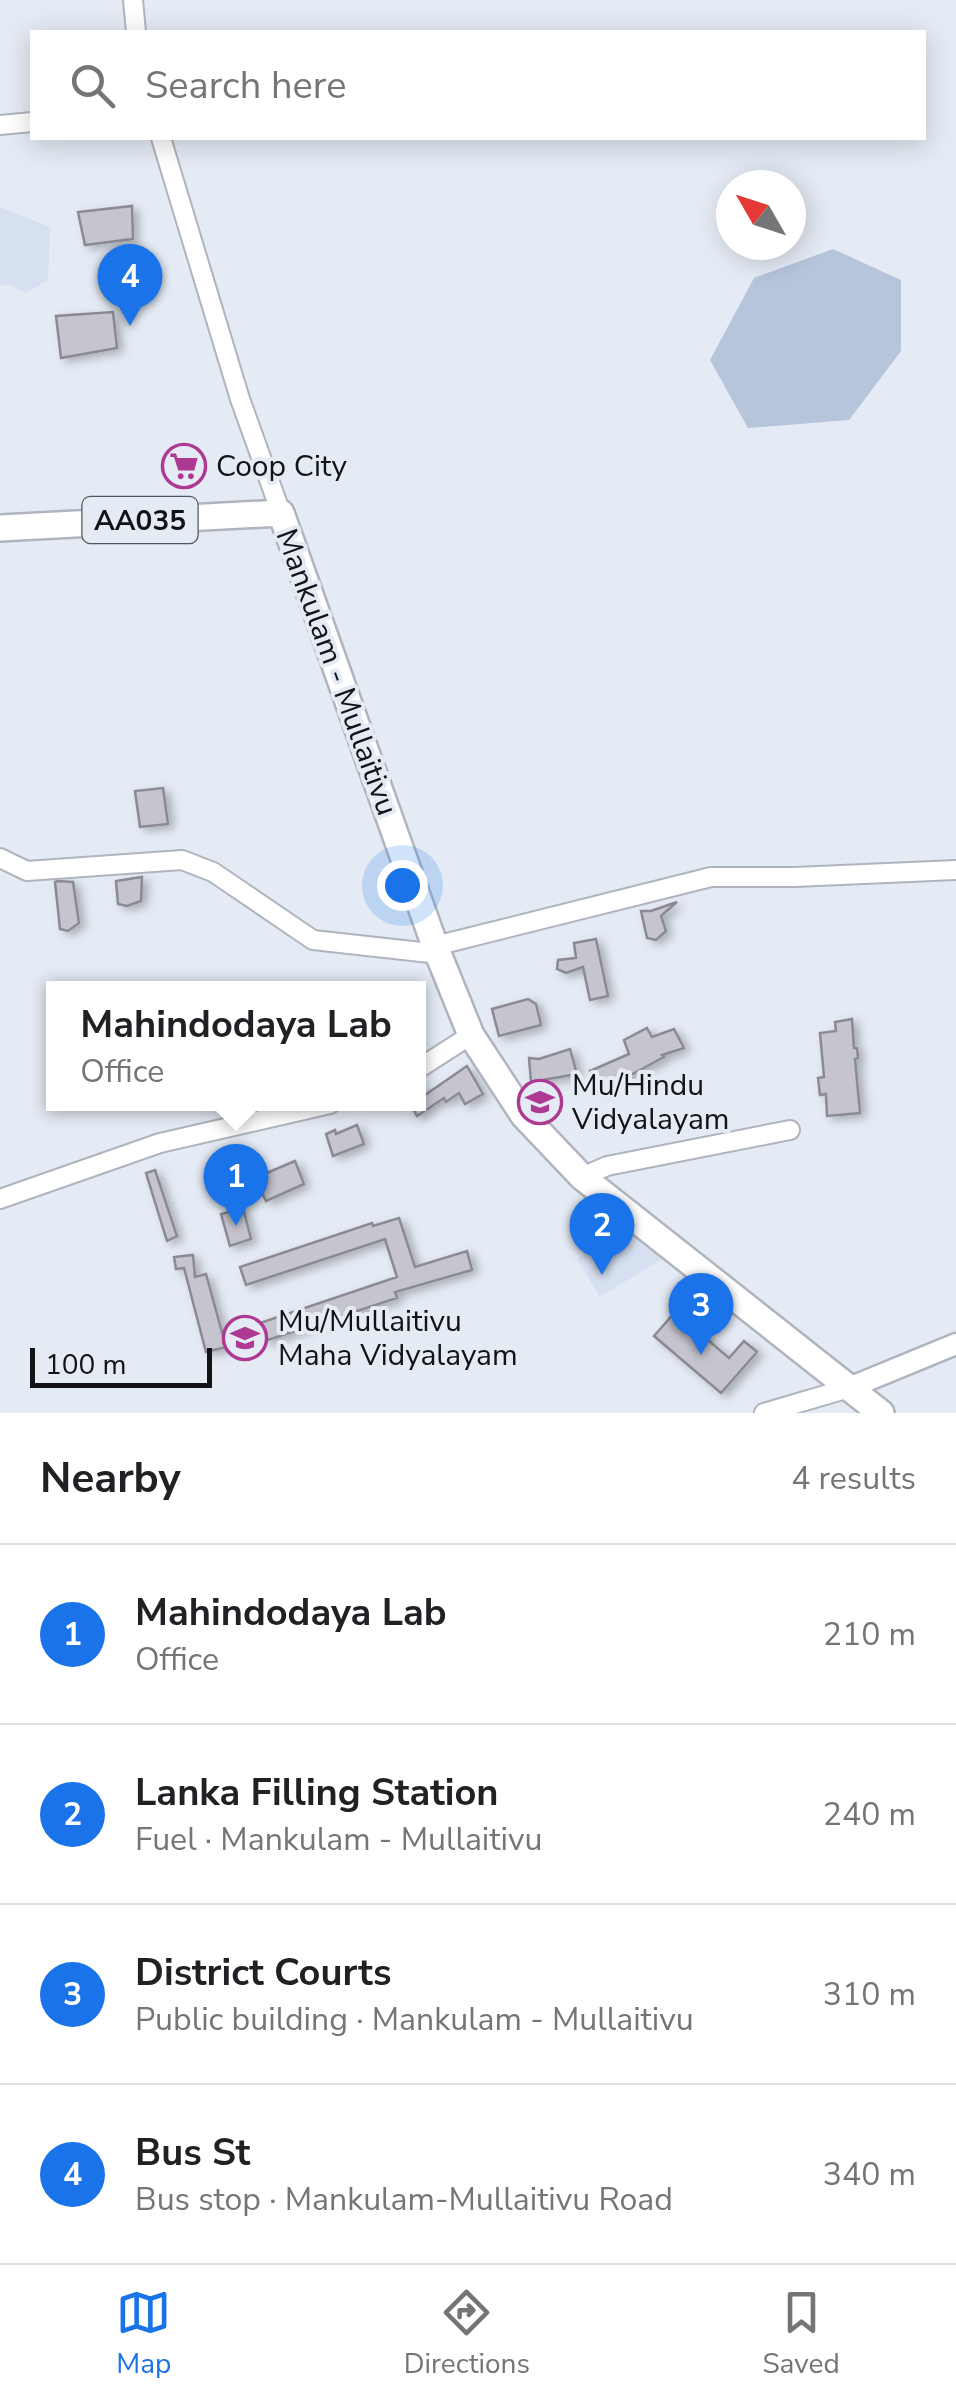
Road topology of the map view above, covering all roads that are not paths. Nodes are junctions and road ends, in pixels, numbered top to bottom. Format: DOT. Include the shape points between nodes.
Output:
graph roads {
  1 [pos="132,0"];
  2 [pos="136,30"];
  3 [pos="30,122"];
  4 [pos="0,125"];
  5 [pos="161,140"];
  6 [pos="281,513"];
  7 [pos="0,528"];
  8 [pos="0,858"];
  9 [pos="956,870"];
  10 [pos="437,950"];
  11 [pos="471,1035"];
  12 [pos="426,1064"];
  13 [pos="299,1111"];
  14 [pos="790,1130"];
  15 [pos="582,1177"];
  16 [pos="0,1199"];
  17 [pos="956,1344"];
  18 [pos="849,1388"];
  19 [pos="764,1413"];
  20 [pos="881,1413"];
  1 -- 2 [label="street"];
  3 -- 4 [label="street"];
  5 -- 6 [label="street"];
  6 -- 7 [label="highway, AA035"];
  6 -- 10 [label="highway, Mankulam - Mullaitivu"];
  8 -- 10 [label="street" via="27,872 182,860 214,872 312,940"];
  9 -- 10 [label="street" via="710,876"];
  10 -- 11 [label="highway, Mankulam - Mullaitivu"];
  11 -- 12 [label="street"];
  11 -- 15 [label="highway, Mankulam - Mullaitivu" via="524,1116"];
  13 -- 16 [label="street" via="160,1142"];
  14 -- 15 [label="street" via="607,1166"];
  15 -- 18 [label="highway, Mankulam - Mullaitivu"];
  17 -- 18 [label="main road"];
  18 -- 19 [label="street"];
  18 -- 20 [label="highway, Mankulam - Mullaitivu"];
}
